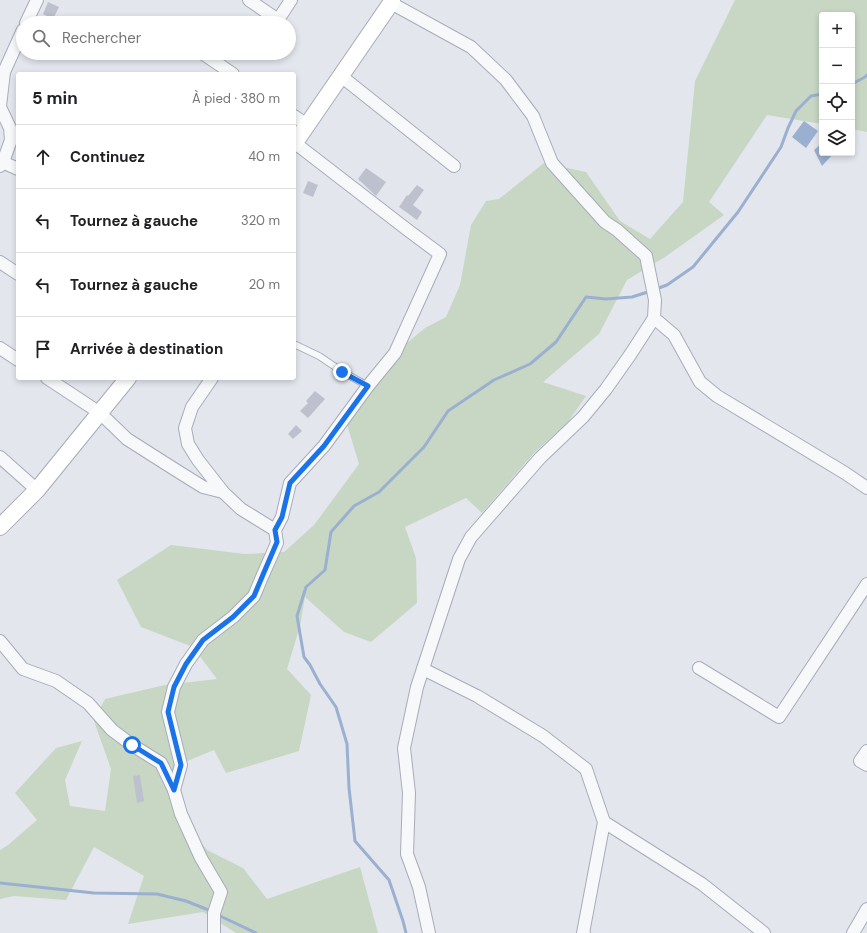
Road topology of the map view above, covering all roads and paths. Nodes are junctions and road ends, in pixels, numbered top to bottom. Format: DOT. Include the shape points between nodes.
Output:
graph roads {
  1 [pos="37,0"];
  2 [pos="249,0"];
  3 [pos="290,0"];
  4 [pos="391,1"];
  5 [pos="29,16"];
  6 [pos="272,16"];
  7 [pos="280,16"];
  8 [pos="16,45"];
  9 [pos="212,60"];
  10 [pos="230,72"];
  11 [pos="341,76"];
  12 [pos="0,106"];
  13 [pos="296,117"];
  14 [pos="308,125"];
  15 [pos="296,141"];
  16 [pos="296,146"];
  17 [pos="1,163"];
  18 [pos="454,166"];
  19 [pos="16,168"];
  20 [pos="0,262"];
  21 [pos="16,273"];
  22 [pos="654,318"];
  23 [pos="296,345"];
  24 [pos="0,348"];
  25 [pos="16,359"];
  26 [pos="50,380"];
  27 [pos="126,380"];
  28 [pos="211,380"];
  29 [pos="368,386"];
  30 [pos="100,413"];
  31 [pos="0,457"];
  32 [pos="867,488"];
  33 [pos="37,490"];
  34 [pos="223,492"];
  35 [pos="0,527"];
  36 [pos="275,530"];
  37 [pos="867,584"];
  38 [pos="0,641"];
  39 [pos="699,668"];
  40 [pos="423,669"];
  41 [pos="867,751"];
  42 [pos="867,765"];
  43 [pos="174,790"];
  44 [pos="604,822"];
  45 [pos="867,909"];
  46 [pos="214,933"];
  47 [pos="429,933"];
  48 [pos="584,933"];
  49 [pos="764,933"];
  50 [pos="853,933"];
  1 -- 5 [label="street"];
  2 -- 6 [label="street"];
  3 -- 7 [label="street"];
  4 -- 11 [label="street"];
  4 -- 22 [label="street" via="471,47 506,80 533,116 552,163 605,222 646,256 655,300"];
  8 -- 12 [label="street" via="4,72"];
  9 -- 10 [label="street"];
  11 -- 14 [label="street"];
  11 -- 18 [label="street"];
  12 -- 17 [label="street" via="10,128 11,140"];
  13 -- 14 [label="street"];
  14 -- 15 [label="street"];
  16 -- 29 [label="street" via="440,254 395,353"];
  17 -- 19 [label="street"];
  20 -- 21 [label="street"];
  22 -- 32 [label="street" via="674,335 700,382 717,396"];
  22 -- 40 [label="street" via="606,389 583,417 540,458 471,537 459,559"];
  23 -- 29 [label="lane"];
  24 -- 25 [label="street"];
  26 -- 30 [label="street"];
  27 -- 30 [label="street"];
  28 -- 34 [label="street" via="192,407 185,428 188,444"];
  29 -- 36 [label="street" via="324,446 290,483 282,517"];
  30 -- 33 [label="street"];
  30 -- 34 [label="street" via="127,439 203,487"];
  31 -- 33 [label="street"];
  33 -- 35 [label="street"];
  34 -- 36 [label="street" via="241,509"];
  36 -- 43 [label="street" via="277,542 254,596 233,617 203,640 174,687 168,712 181,765"];
  37 -- 39 [label="street" via="779,717"];
  38 -- 43 [label="street" via="23,669 56,681 88,703 112,730 161,763"];
  40 -- 44 [label="street" via="478,696 543,736 586,769"];
  40 -- 47 [label="street" via="404,748 409,793 407,854 419,888"];
  41 -- 42 [label="street" via="860,761"];
  43 -- 46 [label="street" via="181,814 198,852 221,892 214,913"];
  44 -- 48 [label="street"];
  44 -- 49 [label="street" via="702,884"];
  45 -- 50 [label="street"];
}
